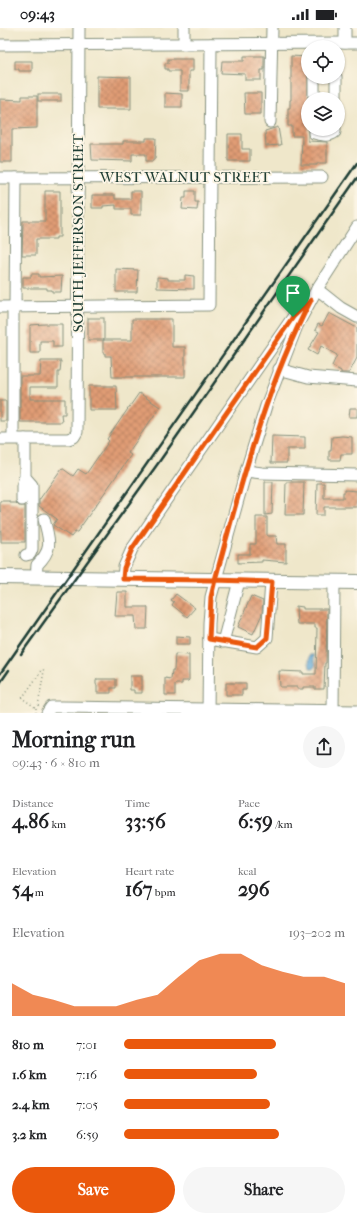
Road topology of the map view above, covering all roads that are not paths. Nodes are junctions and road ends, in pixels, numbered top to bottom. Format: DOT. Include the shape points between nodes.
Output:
graph roads {
  1 [pos="79,28"];
  2 [pos="184,28"];
  3 [pos="272,28"];
  4 [pos="345,28"];
  5 [pos="341,40"];
  6 [pos="357,43"];
  7 [pos="184,44"];
  8 [pos="211,44"];
  9 [pos="272,44"];
  10 [pos="345,44"];
  11 [pos="0,45"];
  12 [pos="79,45"];
  13 [pos="301,45"];
  14 [pos="270,122"];
  15 [pos="79,177"];
  16 [pos="322,177"];
  17 [pos="0,178"];
  18 [pos="16,178"];
  19 [pos="210,178"];
  20 [pos="357,227"];
  21 [pos="317,289"];
  22 [pos="311,300"];
  23 [pos="0,307"];
  24 [pos="14,307"];
  25 [pos="78,307"];
  26 [pos="357,316"];
  27 [pos="279,369"];
  28 [pos="357,381"];
  29 [pos="13,438"];
  30 [pos="0,439"];
  31 [pos="25,439"];
  32 [pos="246,471"];
  33 [pos="357,475"];
  34 [pos="27,480"];
  35 [pos="22,500"];
  36 [pos="44,519"];
  37 [pos="26,556"];
  38 [pos="0,577"];
  39 [pos="36,578"];
  40 [pos="123,579"];
  41 [pos="215,580"];
  42 [pos="240,581"];
  43 [pos="272,582"];
  44 [pos="334,582"];
  45 [pos="357,582"];
  46 [pos="209,639"];
  47 [pos="223,642"];
  48 [pos="76,710"];
  49 [pos="208,711"];
  50 [pos="357,711"];
  51 [pos="333,712"];
  52 [pos="47,713"];
  1 -- 12 [label="street, SOUTH JEFFERSON STREET"];
  2 -- 7 [label="street"];
  3 -- 9 [label="street"];
  4 -- 5 [label="street"];
  6 -- 10 [label="street"];
  7 -- 8 [label="street"];
  7 -- 12 [label="street"];
  8 -- 9 [label="street"];
  8 -- 19 [label="street"];
  9 -- 13 [label="street"];
  9 -- 14 [label="street"];
  11 -- 12 [label="street"];
  12 -- 15 [label="street, SOUTH JEFFERSON STREET"];
  15 -- 18 [label="street, WEST WALNUT STREET"];
  15 -- 19 [label="street, WEST WALNUT STREET"];
  15 -- 25 [label="street, SOUTH JEFFERSON STREET"];
  16 -- 19 [label="street, WEST WALNUT STREET"];
  17 -- 18 [label="street, WEST WALNUT STREET"];
  18 -- 24 [label="street"];
  19 -- 25 [label="street" via="209,305"];
  20 -- 21 [label="street"];
  21 -- 22 [label="street"];
  21 -- 26 [label="street"];
  22 -- 27 [label="street"];
  22 -- 40 [label="street" via="293,317 132,549 124,568"];
  23 -- 24 [label="street"];
  24 -- 25 [label="street"];
  24 -- 29 [label="street"];
  25 -- 31 [label="street, SOUTH JEFFERSON STREET" via="77,432 74,437 68,439"];
  27 -- 28 [label="street" via="308,377"];
  27 -- 32 [label="street"];
  29 -- 30 [label="street"];
  29 -- 31 [label="street"];
  31 -- 34 [label="street"];
  32 -- 33 [label="street"];
  32 -- 41 [label="street"];
  34 -- 35 [label="street" via="22,486"];
  34 -- 37 [label="street" via="32,485 32,549"];
  36 -- 39 [label="street" via="50,542 37,565"];
  38 -- 39 [label="main road"];
  39 -- 40 [label="main road"];
  40 -- 41 [label="main road"];
  41 -- 42 [label="main road"];
  41 -- 46 [label="street" via="211,597"];
  42 -- 43 [label="main road"];
  42 -- 47 [label="street"];
  43 -- 44 [label="main road"];
  43 -- 47 [label="street" via="267,638 257,647"];
  44 -- 45 [label="main road"];
  44 -- 51 [label="street"];
  46 -- 47 [label="street"];
  46 -- 49 [label="street"];
  48 -- 49 [label="street"];
  48 -- 52 [label="street" via="52,707"];
  49 -- 51 [label="street"];
  50 -- 51 [label="street"];
}
